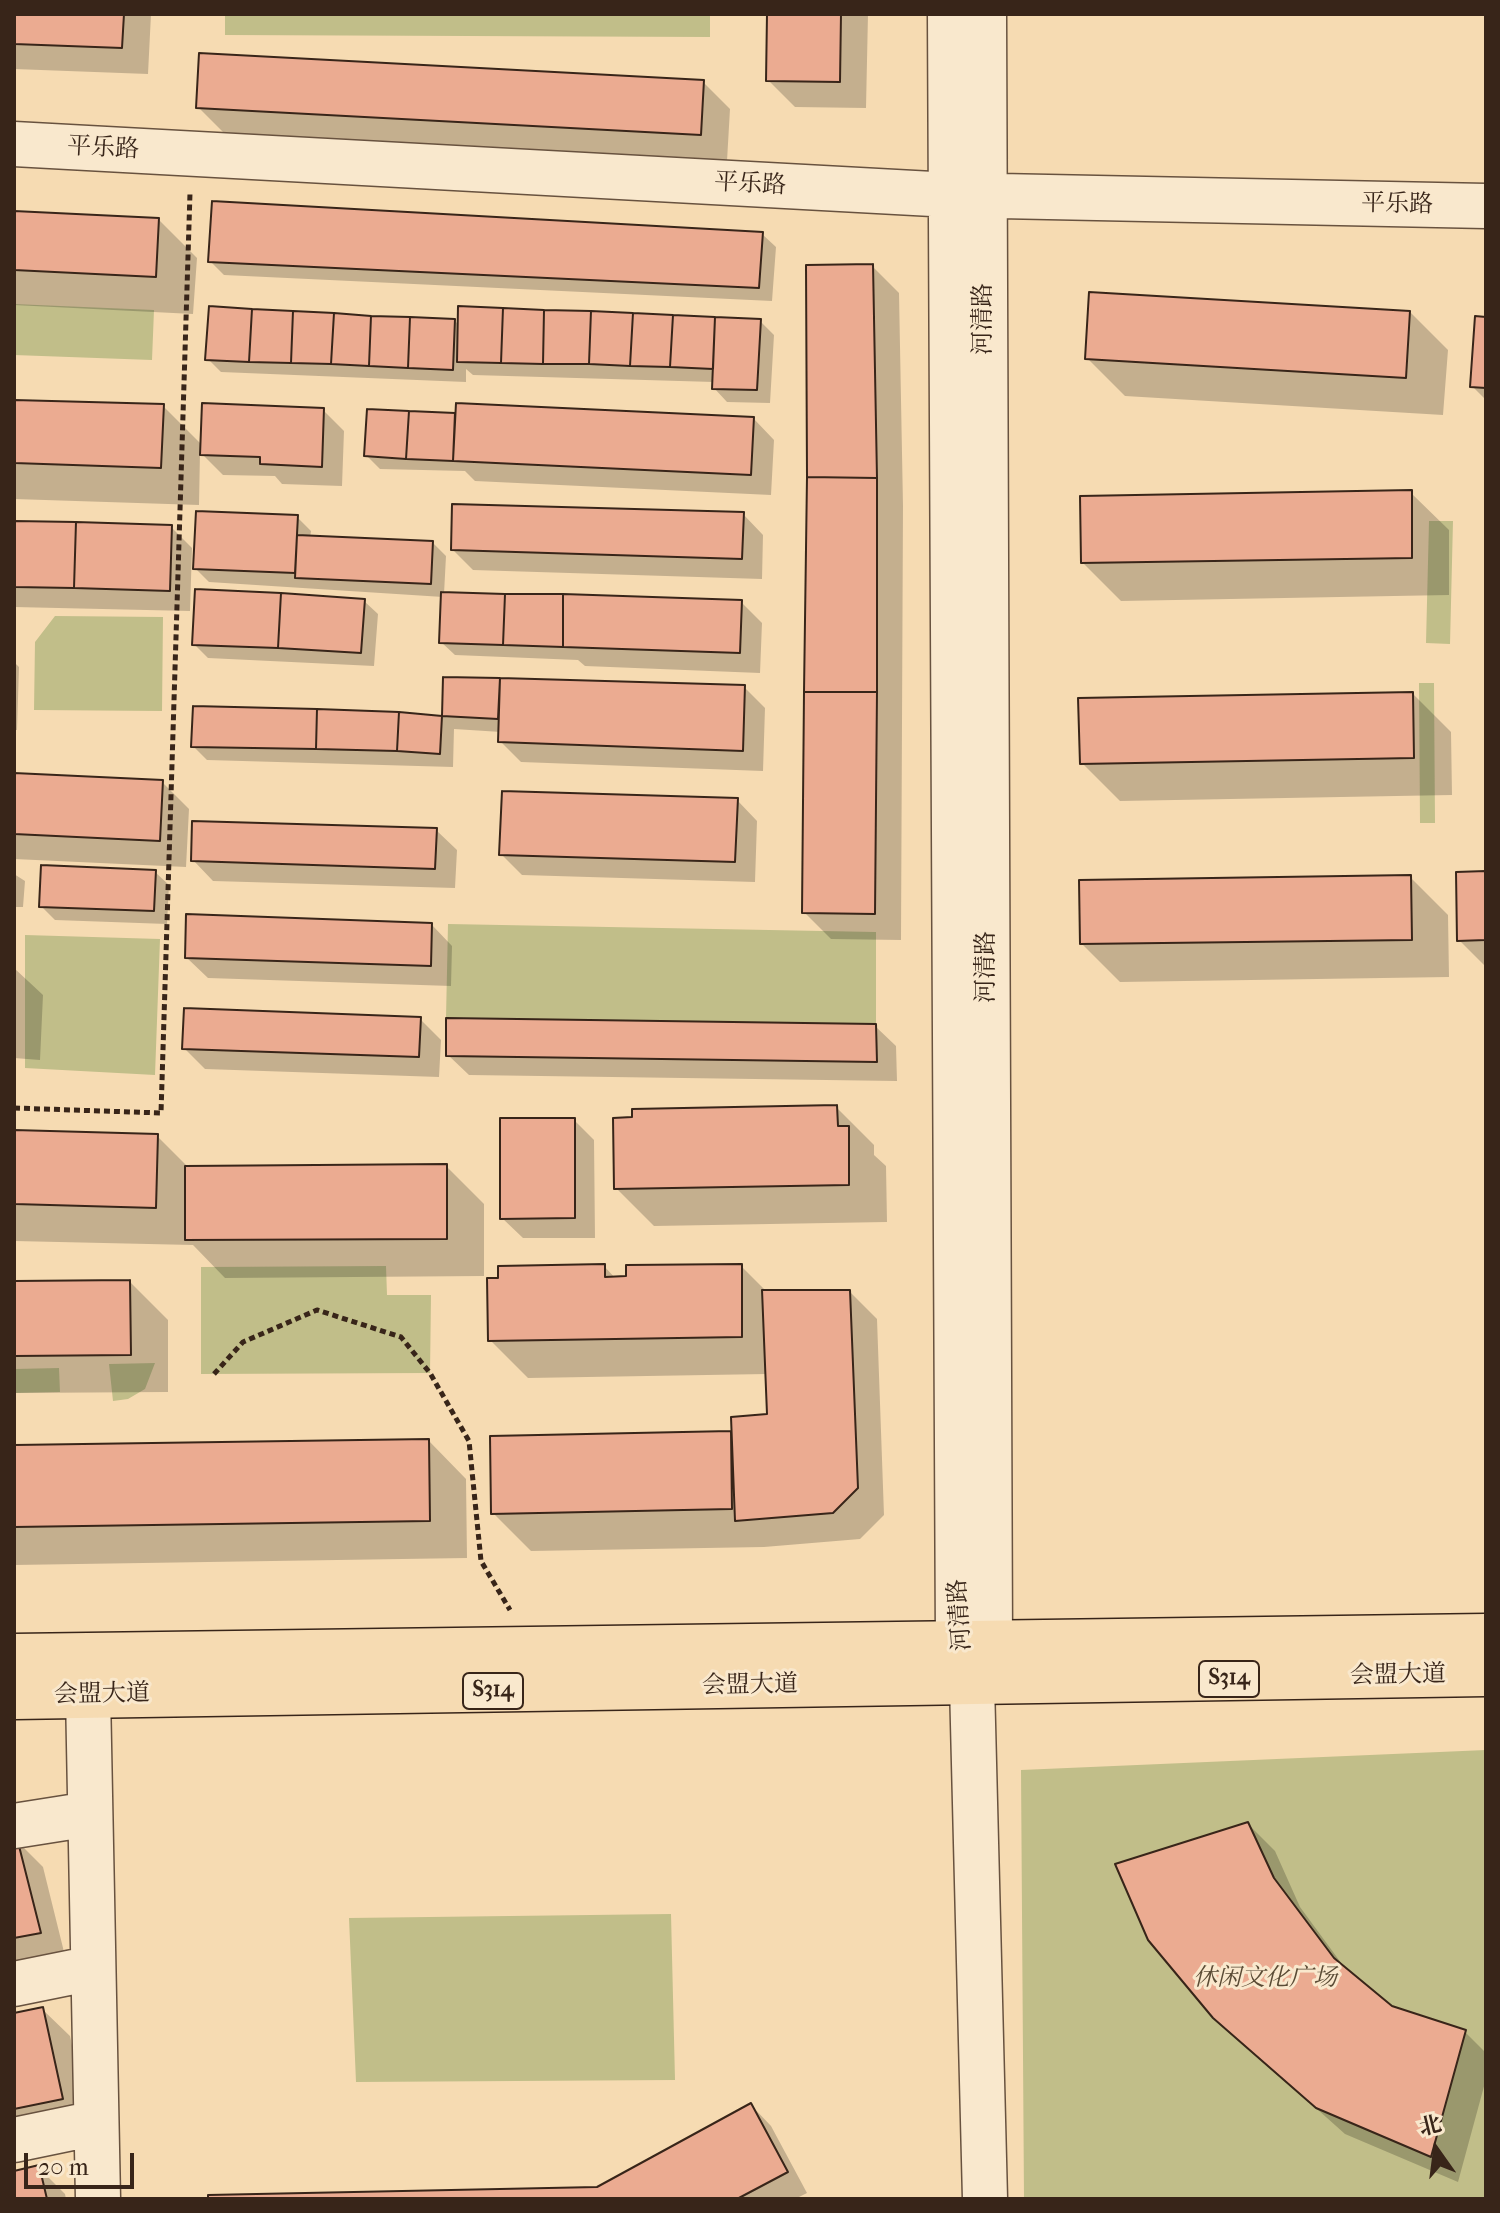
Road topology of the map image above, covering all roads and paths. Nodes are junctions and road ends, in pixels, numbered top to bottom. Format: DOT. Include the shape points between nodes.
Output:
graph roads {
  1 [pos="950,14"];
  2 [pos="984,14"];
  3 [pos="14,144"];
  4 [pos="191,154"];
  5 [pos="967,196"];
  6 [pos="1486,206"];
  7 [pos="14,1108"];
  8 [pos="214,1374"];
  9 [pos="511,1620"];
  10 [pos="1486,1636"];
  11 [pos="974,1642"];
  12 [pos="14,1656"];
  13 [pos="1486,1674"];
  14 [pos="972,1684"];
  15 [pos="88,1694"];
  16 [pos="14,1697"];
  17 [pos="90,1814"];
  18 [pos="14,1826"];
  19 [pos="93,1968"];
  20 [pos="14,1984"];
  21 [pos="96,2123"];
  22 [pos="14,2140"];
  23 [pos="98,2199"];
  24 [pos="985,2199"];
  1 -- 5 [label="street, 河清路"];
  2 -- 5 [label="street, 河清路"];
  3 -- 4 [label="street, 平乐路"];
  4 -- 5 [label="street, 平乐路"];
  4 -- 7 [label="path" via="161,1113"];
  5 -- 6 [label="street, 平乐路"];
  5 -- 11 [label="street, 河清路"];
  8 -- 9 [label="path" via="243,1342 317,1310 401,1337 430,1373 469,1441 481,1561 510,1606"];
  10 -- 11 [label="main road, 会盟大道 / S314"];
  11 -- 12 [label="main road, 会盟大道 / S314"];
  11 -- 14 [label="street, 河清路"];
  13 -- 14 [label="main road, 会盟大道 / S314"];
  14 -- 15 [label="main road, 会盟大道 / S314"];
  14 -- 24 [label="street"];
  15 -- 16 [label="main road, 会盟大道 / S314"];
  15 -- 17 [label="street"];
  17 -- 18 [label="street"];
  17 -- 19 [label="street"];
  19 -- 20 [label="street"];
  19 -- 21 [label="street"];
  21 -- 22 [label="street"];
  21 -- 23 [label="street"];
}
